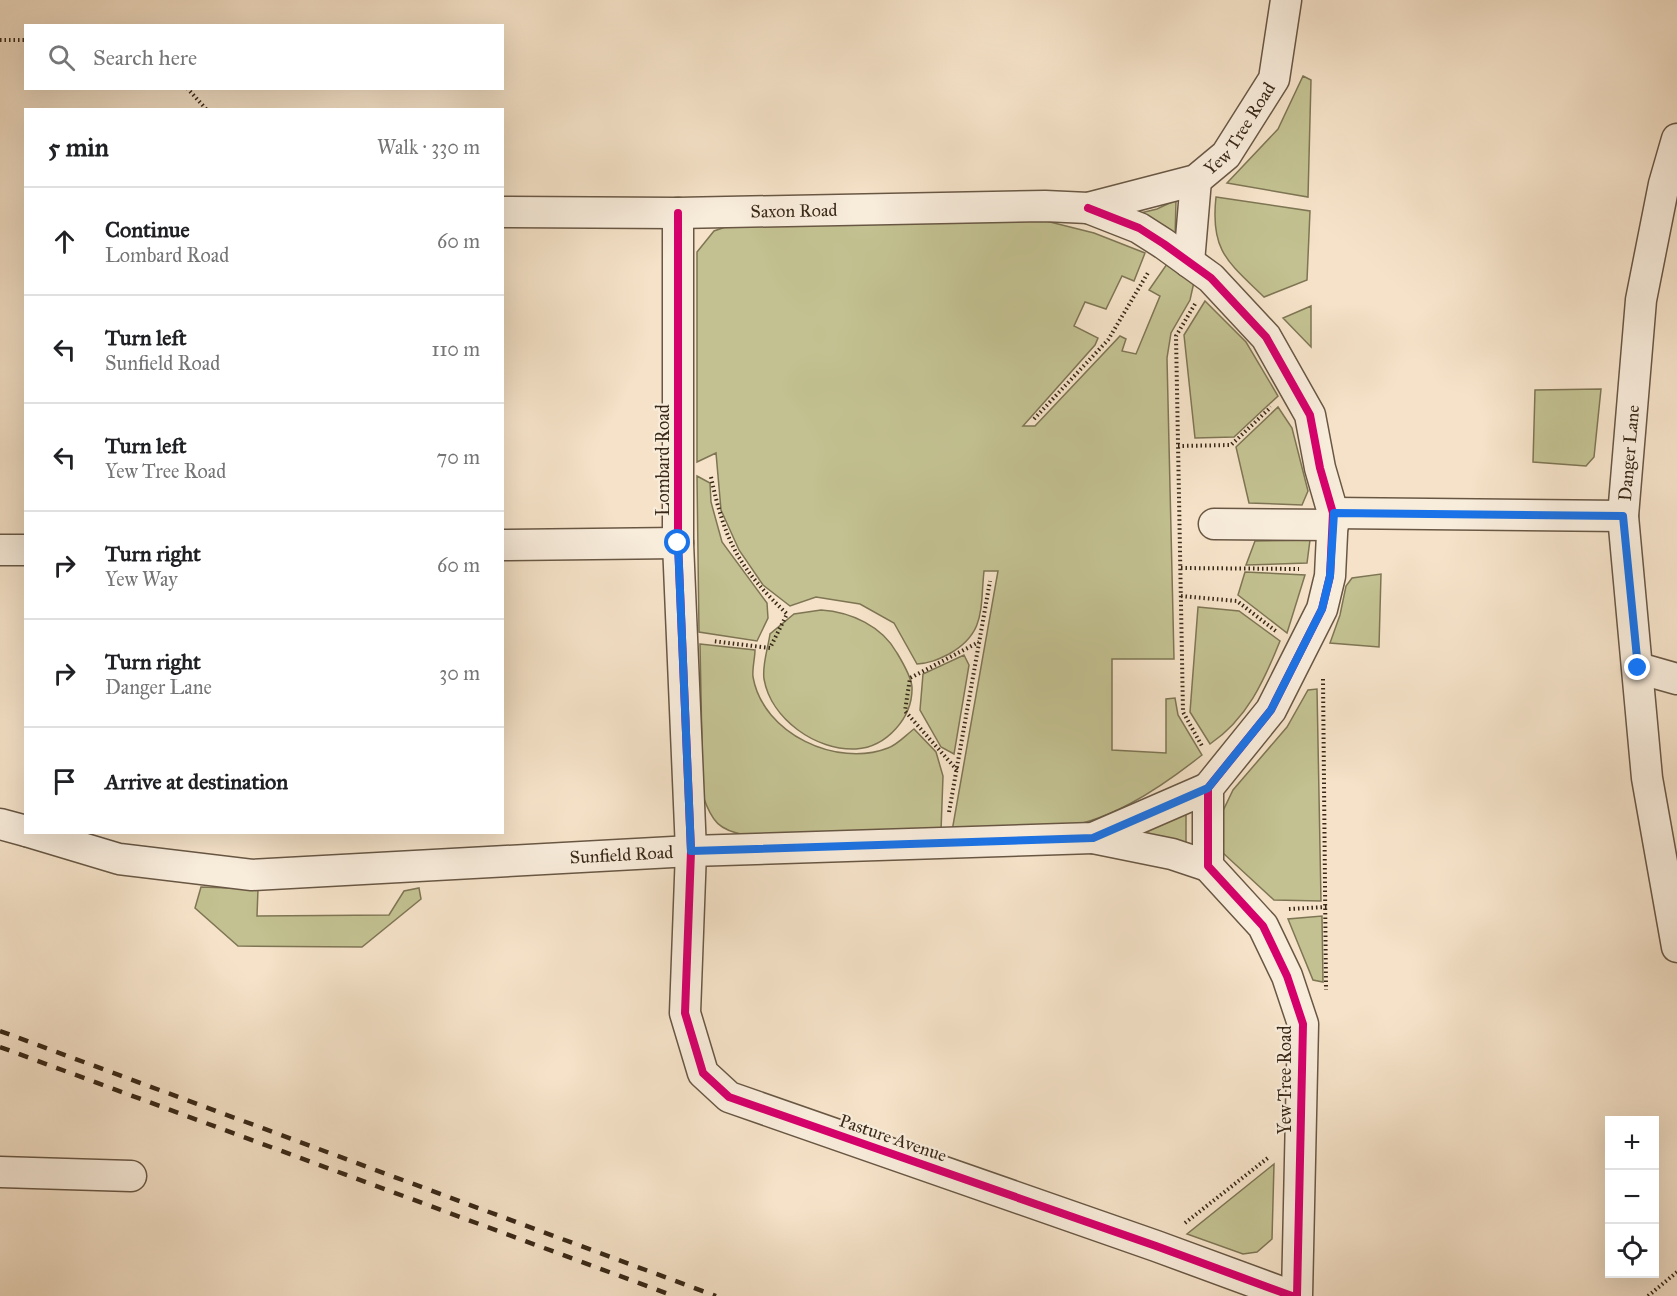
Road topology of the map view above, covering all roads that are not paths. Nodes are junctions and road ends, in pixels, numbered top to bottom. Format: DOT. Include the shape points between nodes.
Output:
graph roads {
  1 [pos="1286,0"];
  2 [pos="1677,139"];
  3 [pos="1196,180"];
  4 [pos="1088,208"];
  5 [pos="504,212"];
  6 [pos="678,213"];
  7 [pos="1189,262"];
  8 [pos="1623,516"];
  9 [pos="1333,519"];
  10 [pos="1214,524"];
  11 [pos="678,543"];
  12 [pos="504,545"];
  13 [pos="0,550"];
  14 [pos="24,550"];
  15 [pos="1638,668"];
  16 [pos="1677,679"];
  17 [pos="1208,788"];
  18 [pos="0,824"];
  19 [pos="24,831"];
  20 [pos="34,834"];
  21 [pos="1093,838"];
  22 [pos="691,851"];
  23 [pos="1208,866"];
  24 [pos="1677,947"];
  25 [pos="0,1172"];
  26 [pos="131,1176"];
  27 [pos="1292,1296"];
  28 [pos="1297,1296"];
  1 -- 3 [label="street, Yew Tree Road" via="1274,80 1226,155"];
  2 -- 8 [label="street, Danger Lane" via="1641,300"];
  3 -- 4 [label="street, Yew Tree Road"];
  3 -- 7 [label="street, Yew Tree Road"];
  4 -- 6 [label="street, Saxon Road"];
  4 -- 7 [label="street" via="1139,228"];
  5 -- 6 [label="street, Saxon Road"];
  6 -- 11 [label="street, Lombard Road"];
  7 -- 9 [label="street" via="1211,278 1266,337 1294,386 1310,415"];
  8 -- 9 [label="street"];
  8 -- 15 [label="street, Danger Lane"];
  9 -- 10 [label="street"];
  9 -- 17 [label="street" via="1330,569 1312,660"];
  11 -- 12 [label="street"];
  11 -- 22 [label="street, Lombard Road"];
  13 -- 14 [label="street"];
  15 -- 16 [label="street"];
  15 -- 24 [label="street, Danger Lane" via="1647,778"];
  17 -- 21 [label="street, Sunfield Road"];
  17 -- 23 [label="street"];
  18 -- 19 [label="street, Sunfield Road"];
  20 -- 22 [label="street, Sunfield Road" via="119,859 252,875"];
  21 -- 22 [label="street, Sunfield Road"];
  21 -- 23 [label="street" via="1172,854"];
  22 -- 27 [label="street, Pasture Avenue" via="685,1013 703,1073 729,1097"];
  23 -- 28 [label="street, Yew Tree Road" via="1263,926 1287,976 1303,1024"];
  25 -- 26 [label="street"];
}
